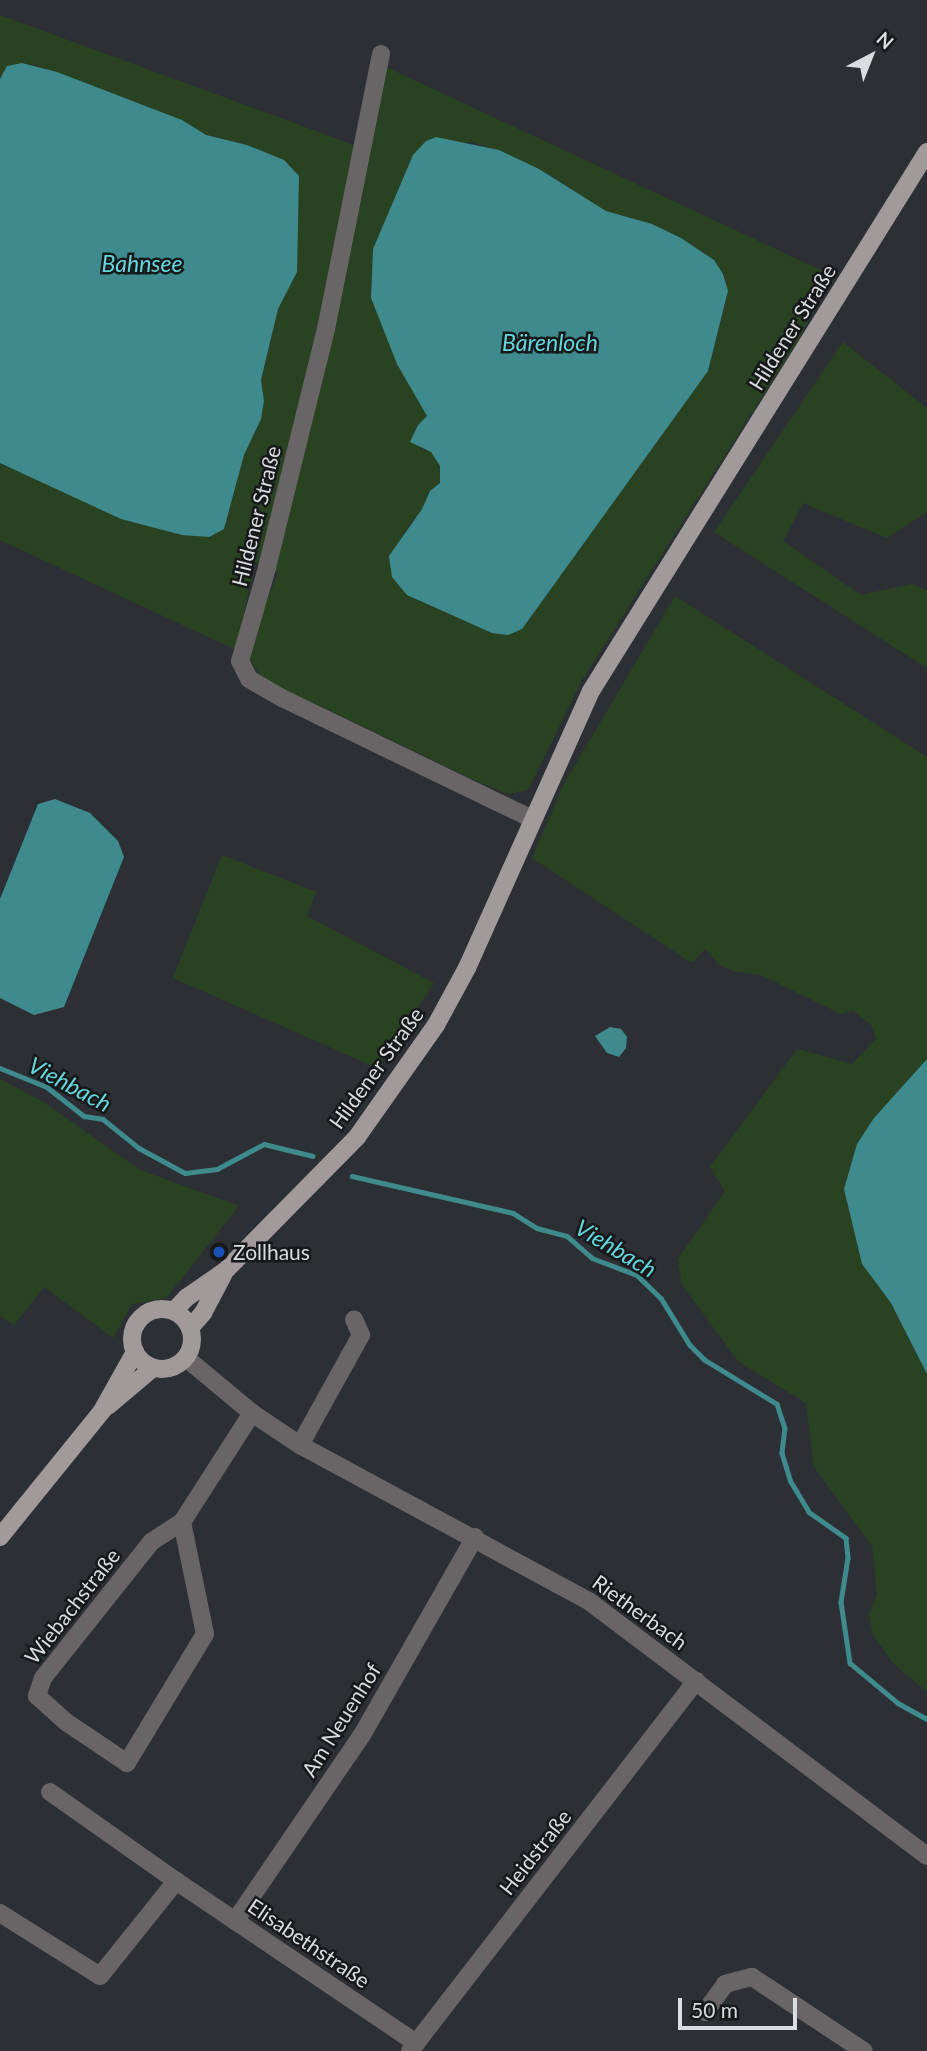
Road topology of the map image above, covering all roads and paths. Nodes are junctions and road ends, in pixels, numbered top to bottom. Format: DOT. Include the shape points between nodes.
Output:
graph roads {
  1 [pos="381,54"];
  2 [pos="927,152"];
  3 [pos="532,819"];
  4 [pos="225,1271"];
  5 [pos="174,1311"];
  6 [pos="355,1319"];
  7 [pos="190,1328"];
  8 [pos="135,1352"];
  9 [pos="187,1358"];
  10 [pos="153,1368"];
  11 [pos="102,1411"];
  12 [pos="252,1413"];
  13 [pos="300,1445"];
  14 [pos="182,1522"];
  15 [pos="0,1537"];
  16 [pos="475,1537"];
  17 [pos="696,1681"];
  18 [pos="50,1792"];
  19 [pos="927,1856"];
  20 [pos="176,1881"];
  21 [pos="0,1913"];
  22 [pos="235,1921"];
  23 [pos="705,2012"];
  24 [pos="413,2047"];
  25 [pos="864,2051"];
  1 -- 3 [label="street, Hildener Straße" via="326,329 240,661 249,679 282,698"];
  2 -- 3 [label="main road, Hildener Straße" via="591,691"];
  3 -- 4 [label="main road, Hildener Straße" via="467,968 436,1026 357,1137"];
  4 -- 5 [label="main road, Hildener Straße"];
  4 -- 7 [label="main road, Hildener Straße"];
  5 -- 7 [label="main road"];
  5 -- 8 [label="main road" via="158,1309 145,1314 136,1324"];
  6 -- 13 [label="street" via="361,1335"];
  7 -- 9 [label="main road" via="192,1347"];
  8 -- 10 [label="main road" via="142,1363"];
  8 -- 11 [label="main road"];
  9 -- 10 [label="main road" via="164,1370"];
  9 -- 12 [label="street, Rietherbach"];
  10 -- 11 [label="main road"];
  11 -- 15 [label="main road"];
  12 -- 13 [label="street, Rietherbach"];
  12 -- 14 [label="street, Wiebachstraße"];
  13 -- 16 [label="street, Rietherbach"];
  14 -- 14 [label="street, Wiebachstraße" via="150,1542 43,1678 37,1696 66,1722 127,1763 205,1634"];
  16 -- 17 [label="street, Rietherbach" via="590,1602"];
  16 -- 22 [label="street, Am Neuenhof" via="362,1735"];
  17 -- 19 [label="street, Rietherbach"];
  17 -- 24 [label="street, Heidstraße"];
  18 -- 20 [label="street, Elisabethstraße"];
  20 -- 21 [label="street" via="100,1976"];
  20 -- 22 [label="street, Elisabethstraße"];
  22 -- 24 [label="street, Elisabethstraße"];
  23 -- 25 [label="street" via="725,1984 752,1977"];
}
